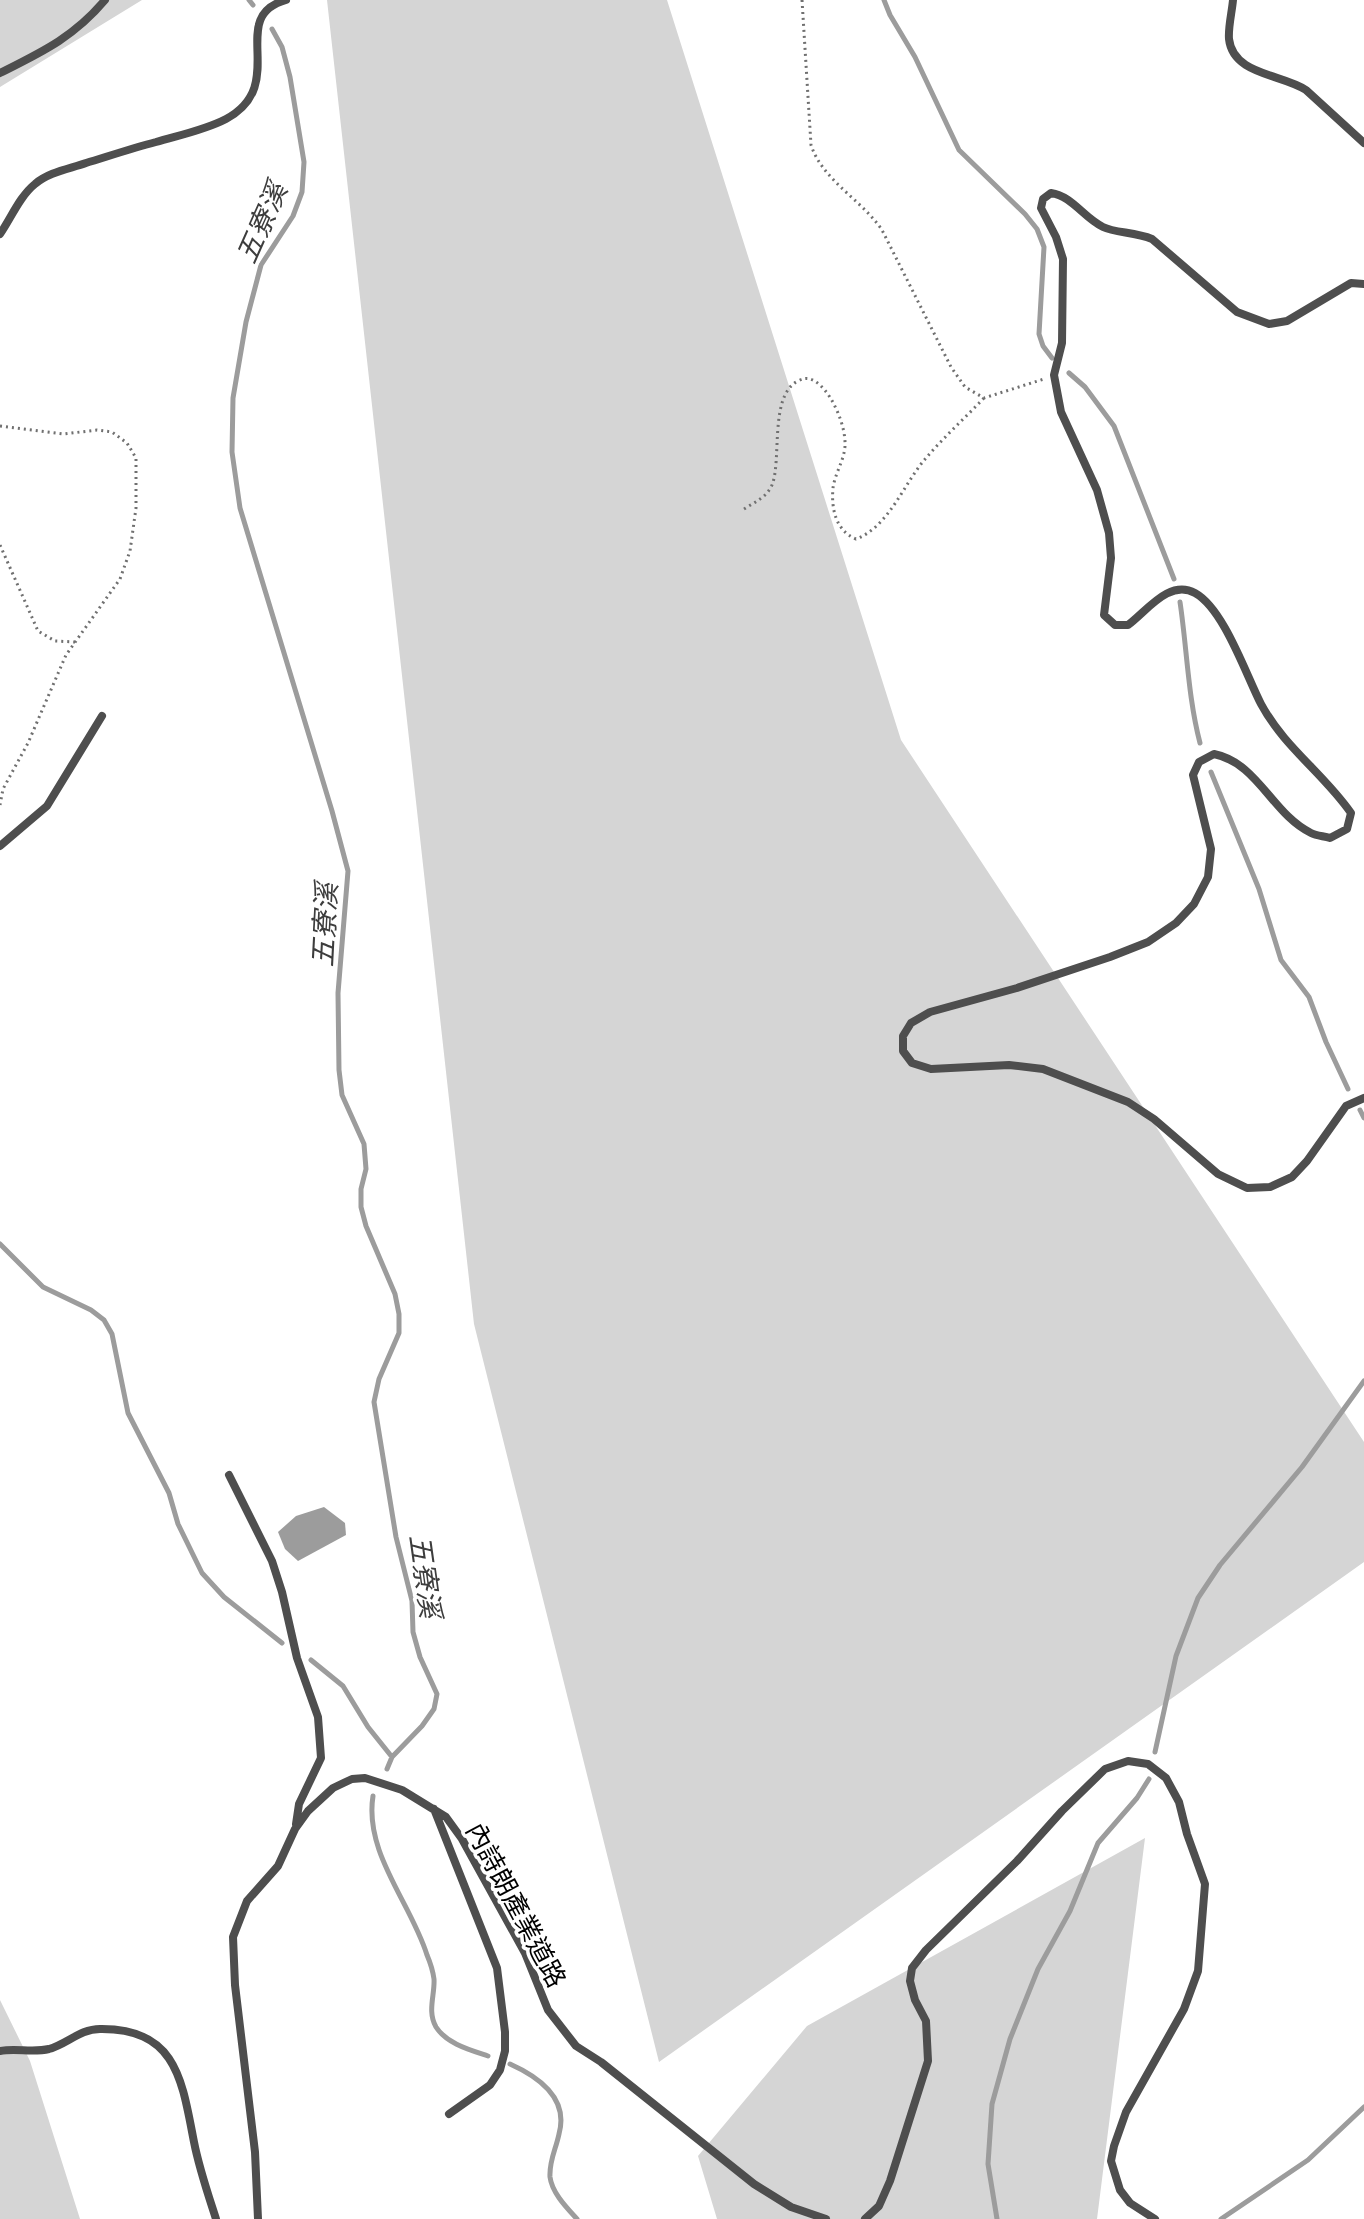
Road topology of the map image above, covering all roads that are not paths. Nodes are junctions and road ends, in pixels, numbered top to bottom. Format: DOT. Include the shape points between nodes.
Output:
graph roads {
  1 [pos="105,0"];
  2 [pos="286,0"];
  3 [pos="1233,0"];
  4 [pos="0,73"];
  5 [pos="1364,143"];
  6 [pos="0,234"];
  7 [pos="1364,284"];
  8 [pos="102,716"];
  9 [pos="0,846"];
  10 [pos="1364,1098"];
  11 [pos="229,1475"];
  12 [pos="434,1808"];
  13 [pos="295,1829"];
  14 [pos="0,2051"];
  15 [pos="449,2114"];
  16 [pos="216,2219"];
  17 [pos="258,2219"];
  18 [pos="826,2219"];
  19 [pos="865,2219"];
  20 [pos="1155,2219"];
  1 -- 4 [label="lane" via="65,39"];
  2 -- 6 [label="lane" via="268,8 258,25 258,84 241,109 195,131 45,177 25,195"];
  3 -- 5 [label="lane" via="1229,38 1243,64 1296,83"];
  7 -- 10 [label="lane" via="1351,283 1287,321 1269,324 1237,312 1152,239 1107,229 1060,194 1043,199 1041,208 1063,259 1062,343 1054,375 1061,412 1097,490 1109,533 1104,615 1115,625 1128,625 1173,590 1194,593 1226,630 1263,706 1292,749 1351,813 1347,829 1330,838 1312,833 1230,757 1214,754 1199,762 1193,775 1211,849 1208,877 1176,923 1148,942 1110,957 930,1012 911,1023 903,1036 903,1051 912,1063 931,1069 1043,1069 1128,1102 1218,1174 1247,1188 1270,1187 1292,1177 1346,1106"];
  8 -- 9 [label="lane" via="47,806"];
  11 -- 13 [label="lane" via="272,1561 318,1717 321,1758 299,1804"];
  12 -- 13 [label="lane, 內詩朗產業道路" via="387,1784 352,1779 333,1788"];
  12 -- 15 [label="lane" via="497,1968 505,2032 500,2070 482,2092"];
  12 -- 18 [label="lane, 內詩朗產業道路" via="462,1839 525,1953 548,2010 576,2046 754,2184 791,2207"];
  13 -- 17 [label="lane, 內詩朗產業道路" via="278,1866 247,1901 233,1937"];
  14 -- 16 [label="lane" via="46,2050 102,2029 146,2037 161,2048 180,2076"];
  19 -- 20 [label="lane" via="879,2206 890,2181 928,2061 926,2021 915,2000 912,1968 1105,1769 1128,1761 1148,1764 1166,1778 1205,1884 1198,1971 1184,2009 1126,2112 1111,2161 1120,2190"];
}
